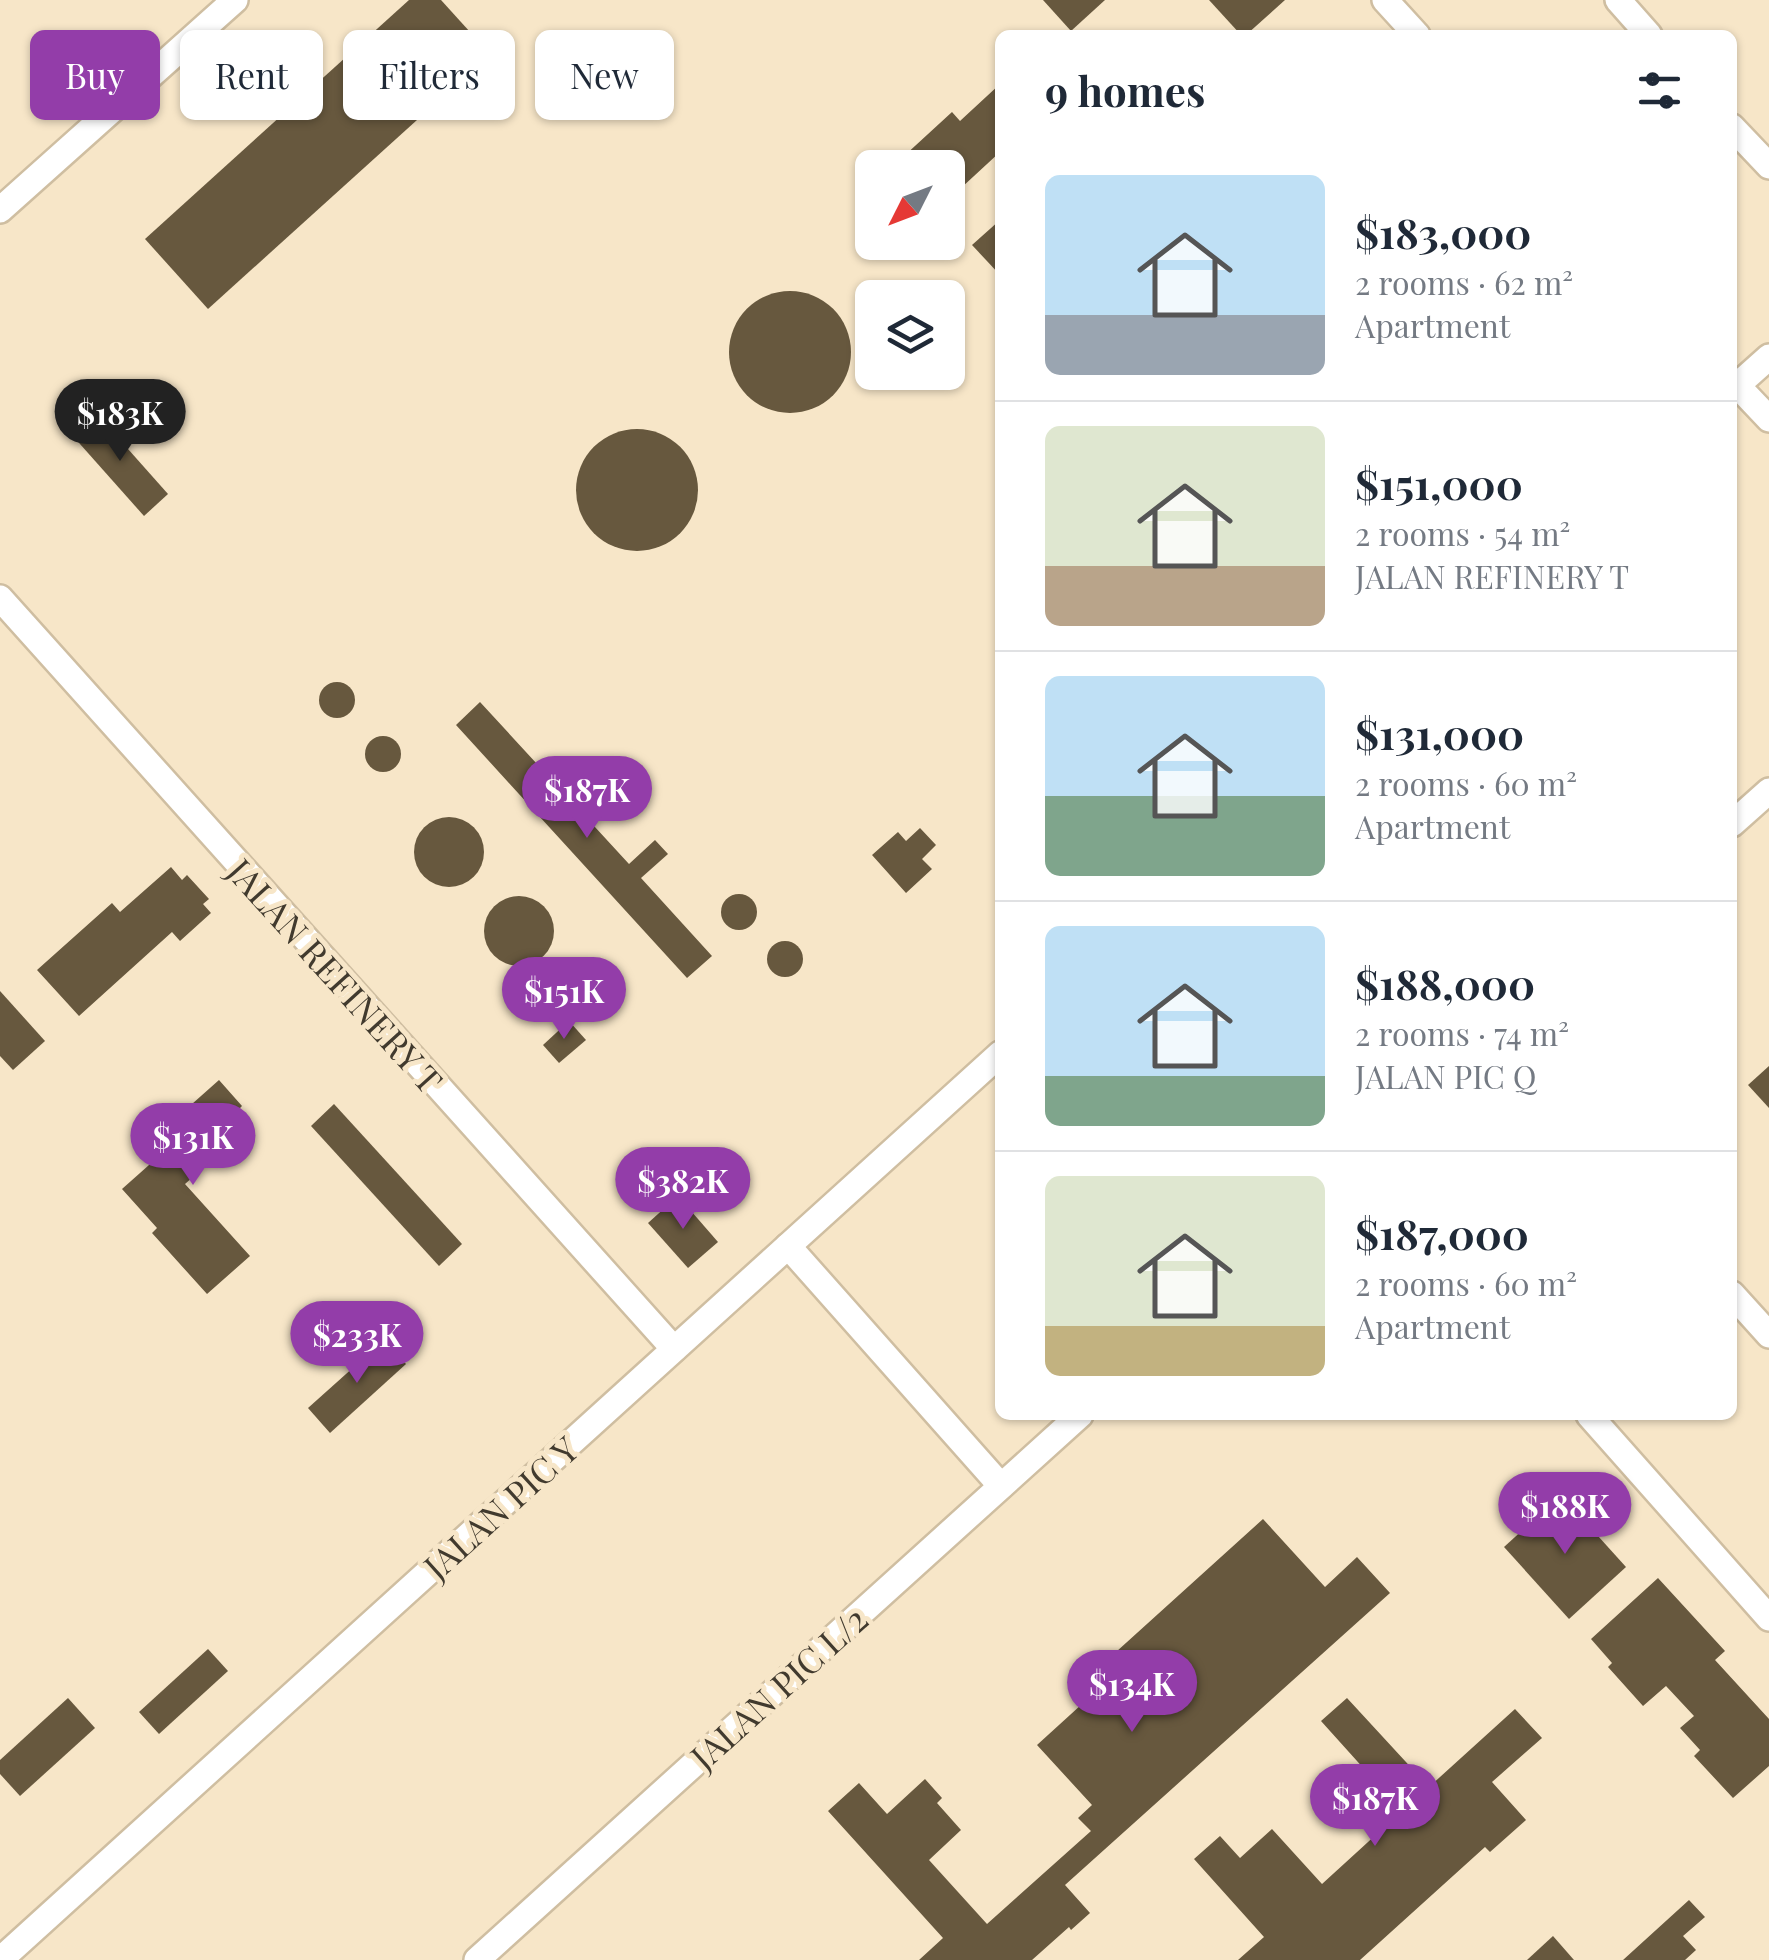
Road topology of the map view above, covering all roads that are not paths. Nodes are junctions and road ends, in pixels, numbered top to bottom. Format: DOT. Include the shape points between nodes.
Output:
graph roads {
  1 [pos="235,0"];
  2 [pos="1384,0"];
  3 [pos="1618,0"];
  4 [pos="1411,30"];
  5 [pos="1645,30"];
  6 [pos="1737,132"];
  7 [pos="1769,166"];
  8 [pos="0,210"];
  9 [pos="1769,356"];
  10 [pos="1737,383"];
  11 [pos="1737,388"];
  12 [pos="1769,418"];
  13 [pos="0,598"];
  14 [pos="1769,791"];
  15 [pos="1737,820"];
  16 [pos="995,1059"];
  17 [pos="788,1246"];
  18 [pos="1737,1300"];
  19 [pos="1769,1335"];
  20 [pos="674,1349"];
  21 [pos="1074,1420"];
  22 [pos="1593,1420"];
  23 [pos="1001,1486"];
  24 [pos="1769,1618"];
  25 [pos="0,1960"];
  26 [pos="477,1960"];
  1 -- 8 [label="street"];
  2 -- 4 [label="street"];
  3 -- 5 [label="street"];
  6 -- 7 [label="street"];
  9 -- 10 [label="street"];
  11 -- 12 [label="street"];
  13 -- 20 [label="street, JALAN REFINERY T"];
  14 -- 15 [label="street"];
  16 -- 17 [label="street, JALAN PIC Y"];
  17 -- 20 [label="street, JALAN PIC Y"];
  17 -- 23 [label="street"];
  18 -- 19 [label="street"];
  20 -- 25 [label="street, JALAN PIC Y"];
  21 -- 23 [label="street, JALAN PIC L/2"];
  22 -- 24 [label="street"];
  23 -- 26 [label="street, JALAN PIC L/2"];
}
